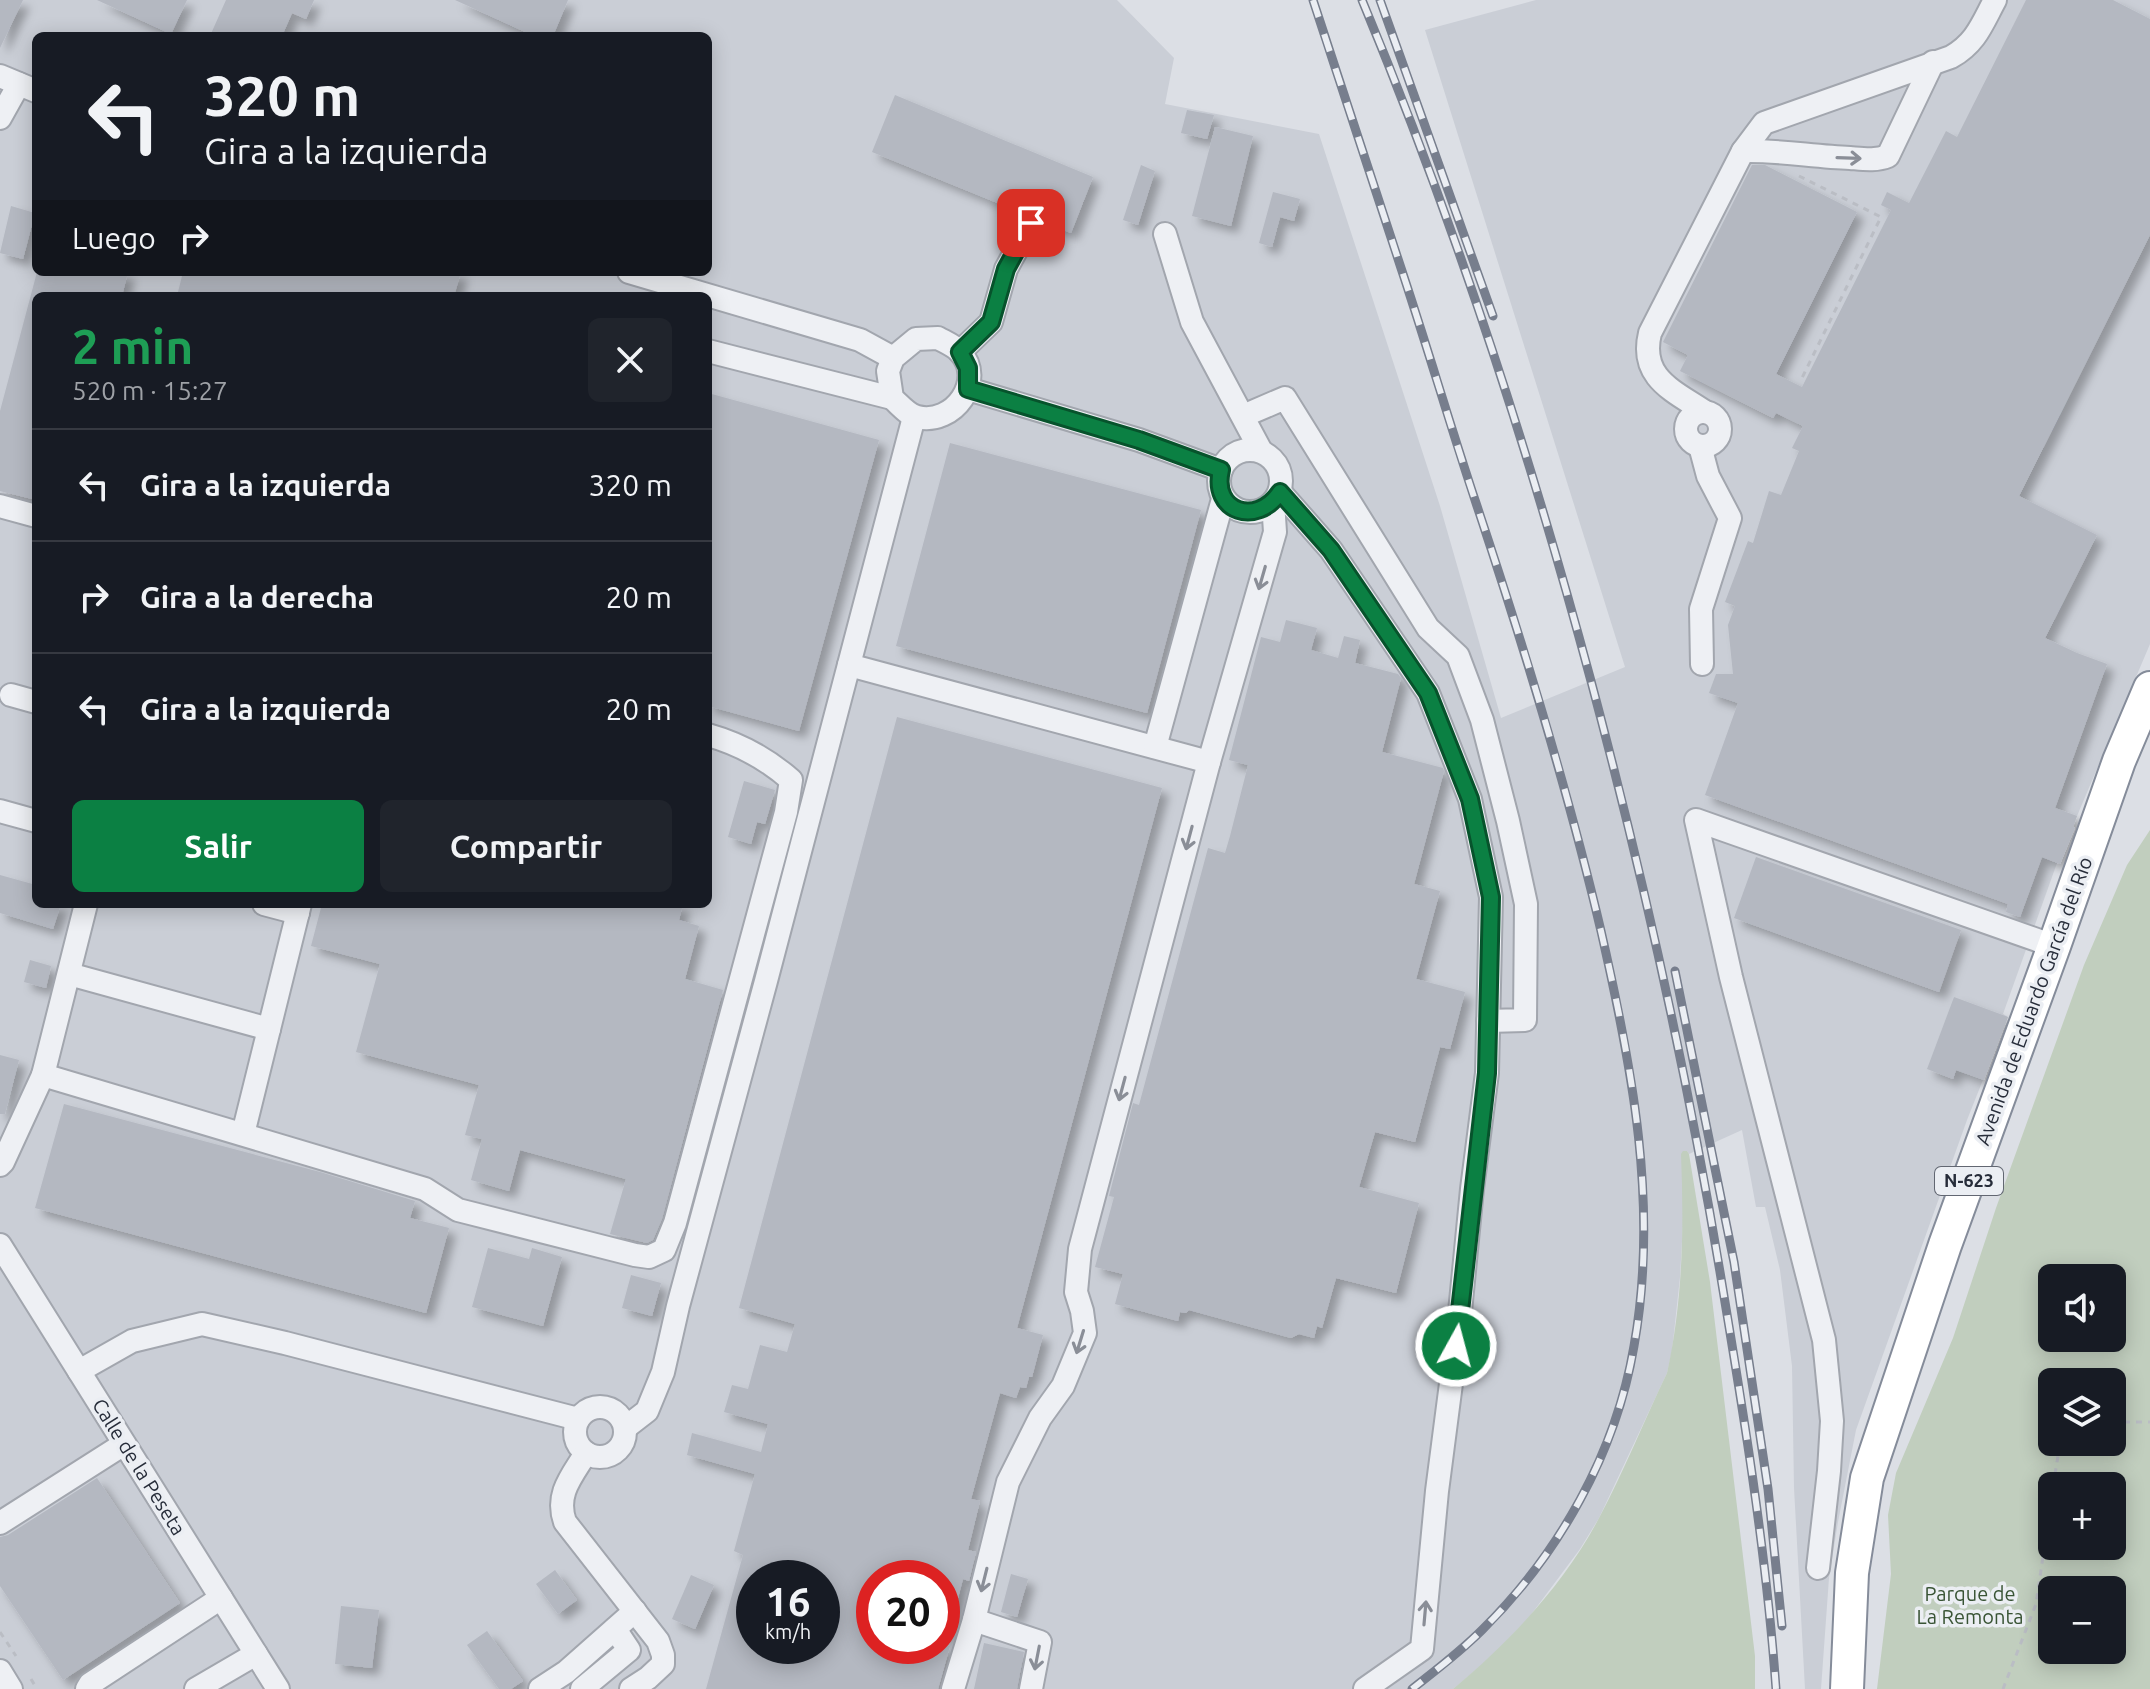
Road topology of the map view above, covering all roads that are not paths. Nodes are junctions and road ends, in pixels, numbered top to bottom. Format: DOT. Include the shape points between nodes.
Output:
graph roads {
  1 [pos="1995,0"];
  2 [pos="1933,62"];
  3 [pos="1893,78"];
  4 [pos="18,84"];
  5 [pos="1916,97"];
  6 [pos="1793,113"];
  7 [pos="0,118"];
  8 [pos="1753,151"];
  9 [pos="1799,154"];
  10 [pos="1031,223"];
  11 [pos="1165,234"];
  12 [pos="643,276"];
  13 [pos="697,292"];
  14 [pos="712,296"];
  15 [pos="712,352"];
  16 [pos="960,352"];
  17 [pos="893,358"];
  18 [pos="1666,386"];
  19 [pos="968,389"];
  20 [pos="892,398"];
  21 [pos="1705,412"];
  22 [pos="1243,416"];
  23 [pos="914,417"];
  24 [pos="1686,427"];
  25 [pos="1700,446"];
  26 [pos="1261,451"];
  27 [pos="1221,470"];
  28 [pos="1276,497"];
  29 [pos="1223,499"];
  30 [pos="0,506"];
  31 [pos="32,515"];
  32 [pos="1702,664"];
  33 [pos="849,665"];
  34 [pos="2150,688"];
  35 [pos="11,695"];
  36 [pos="32,701"];
  37 [pos="712,736"];
  38 [pos="1155,747"];
  39 [pos="1209,762"];
  40 [pos="0,811"];
  41 [pos="32,820"];
  42 [pos="85,908"];
  43 [pos="299,909"];
  44 [pos="2054,946"];
  45 [pos="69,974"];
  46 [pos="1488,1021"];
  47 [pos="269,1029"];
  48 [pos="43,1075"];
  49 [pos="243,1134"];
  50 [pos="0,1165"];
  51 [pos="0,1245"];
  52 [pos="79,1371"];
  53 [pos="578,1419"];
  54 [pos="625,1428"];
  55 [pos="124,1444"];
  56 [pos="586,1453"];
  57 [pos="0,1523"];
  58 [pos="1818,1568"];
  59 [pos="221,1598"];
  60 [pos="635,1611"];
  61 [pos="974,1620"];
  62 [pos="256,1654"];
  63 [pos="0,1671"];
  64 [pos="575,1683"];
  65 [pos="11,1689"];
  66 [pos="87,1689"];
  67 [pos="196,1689"];
  68 [pos="278,1689"];
  69 [pos="540,1689"];
  70 [pos="631,1689"];
  71 [pos="953,1689"];
  72 [pos="1031,1689"];
  73 [pos="1365,1689"];
  74 [pos="1847,1689"];
  1 -- 2 [label="street" via="1973,42"];
  2 -- 3 [label="street"];
  2 -- 5 [label="street"];
  3 -- 5 [label="street"];
  3 -- 6 [label="street"];
  4 -- 7 [label="street"];
  9 -- 5 [label="street, one-way" via="1888,156"];
  6 -- 8 [label="street" via="1764,123"];
  6 -- 9 [label="street" via="1784,127 1785,140"];
  8 -- 9 [label="street"];
  8 -- 18 [label="street" via="1650,333 1650,366"];
  10 -- 16 [label="street" via="1006,269 991,322"];
  11 -- 22 [label="street" via="1192,322"];
  12 -- 13 [label="street"];
  14 -- 17 [label="street" via="860,340"];
  15 -- 20 [label="street"];
  16 -- 17 [label="street" via="938,338 916,339"];
  16 -- 19 [label="street" via="968,368"];
  17 -- 20 [label="street" via="888,371"];
  18 -- 21 [label="street"];
  18 -- 24 [label="street"];
  19 -- 23 [label="street" via="952,412 934,419"];
  19 -- 27 [label="street"];
  20 -- 23 [label="street"];
  21 -- 24 [label="street" via="1693,416"];
  21 -- 25 [label="street" via="1716,419 1720,432 1713,443"];
  22 -- 26 [label="street"];
  22 -- 46 [label="street" via="1285,398 1428,628 1458,656 1482,720 1526,904 1525,1020"];
  23 -- 33 [label="street"];
  24 -- 25 [label="street" via="1689,439"];
  25 -- 32 [label="street" via="1708,476 1730,518 1701,609"];
  26 -- 27 [label="street" via="1237,451"];
  26 -- 28 [label="street" via="1279,467 1282,479"];
  27 -- 29 [label="street"];
  28 -- 29 [label="street" via="1251,512"];
  28 -- 39 [label="street, one-way" via="1275,532"];
  28 -- 46 [label="street" via="1331,550 1428,693 1470,799 1491,897"];
  29 -- 38 [label="street"];
  30 -- 31 [label="street"];
  33 -- 38 [label="street"];
  33 -- 54 [label="street" via="663,1372 647,1411"];
  34 -- 44 [label="highway, Avenida de Eduardo García del Río / N-623"];
  35 -- 36 [label="street"];
  37 -- 49 [label="street" via="770,762 791,780 692,1162 664,1250 649,1257 635,1255 458,1210 425,1189"];
  38 -- 39 [label="street"];
  39 -- 61 [label="street, one-way" via="1080,1249 1076,1292 1085,1333 1063,1386 1040,1418 1008,1482"];
  40 -- 41 [label="street"];
  42 -- 45 [label="street"];
  43 -- 47 [label="street"];
  44 -- 58 [label="street" via="1696,820 1824,1340 1832,1421"];
  44 -- 74 [label="highway, Avenida de Eduardo García del Río / N-623" via="1867,1478 1852,1573"];
  45 -- 47 [label="street"];
  45 -- 48 [label="street"];
  73 -- 46 [label="street, one-way" via="1422,1649 1487,1073"];
  47 -- 49 [label="street"];
  48 -- 49 [label="street"];
  48 -- 50 [label="street"];
  51 -- 52 [label="street, Calle de la Peseta"];
  52 -- 53 [label="street" via="132,1341 202,1324"];
  52 -- 55 [label="street, Calle de la Peseta"];
  53 -- 54 [label="street" via="603,1406 618,1413"];
  53 -- 56 [label="street" via="576,1439"];
  54 -- 56 [label="street" via="617,1451 602,1457"];
  55 -- 57 [label="street"];
  55 -- 59 [label="street, Calle de la Peseta"];
  56 -- 60 [label="street" via="562,1496 561,1510 574,1536"];
  59 -- 62 [label="street, Calle de la Peseta"];
  59 -- 66 [label="street"];
  60 -- 64 [label="street"];
  60 -- 70 [label="street" via="658,1641 663,1664"];
  61 -- 71 [label="street"];
  61 -- 72 [label="street, one-way" via="1040,1642"];
  62 -- 67 [label="street"];
  62 -- 68 [label="street, Calle de la Peseta"];
  63 -- 65 [label="street"];
  64 -- 69 [label="street"];
}
